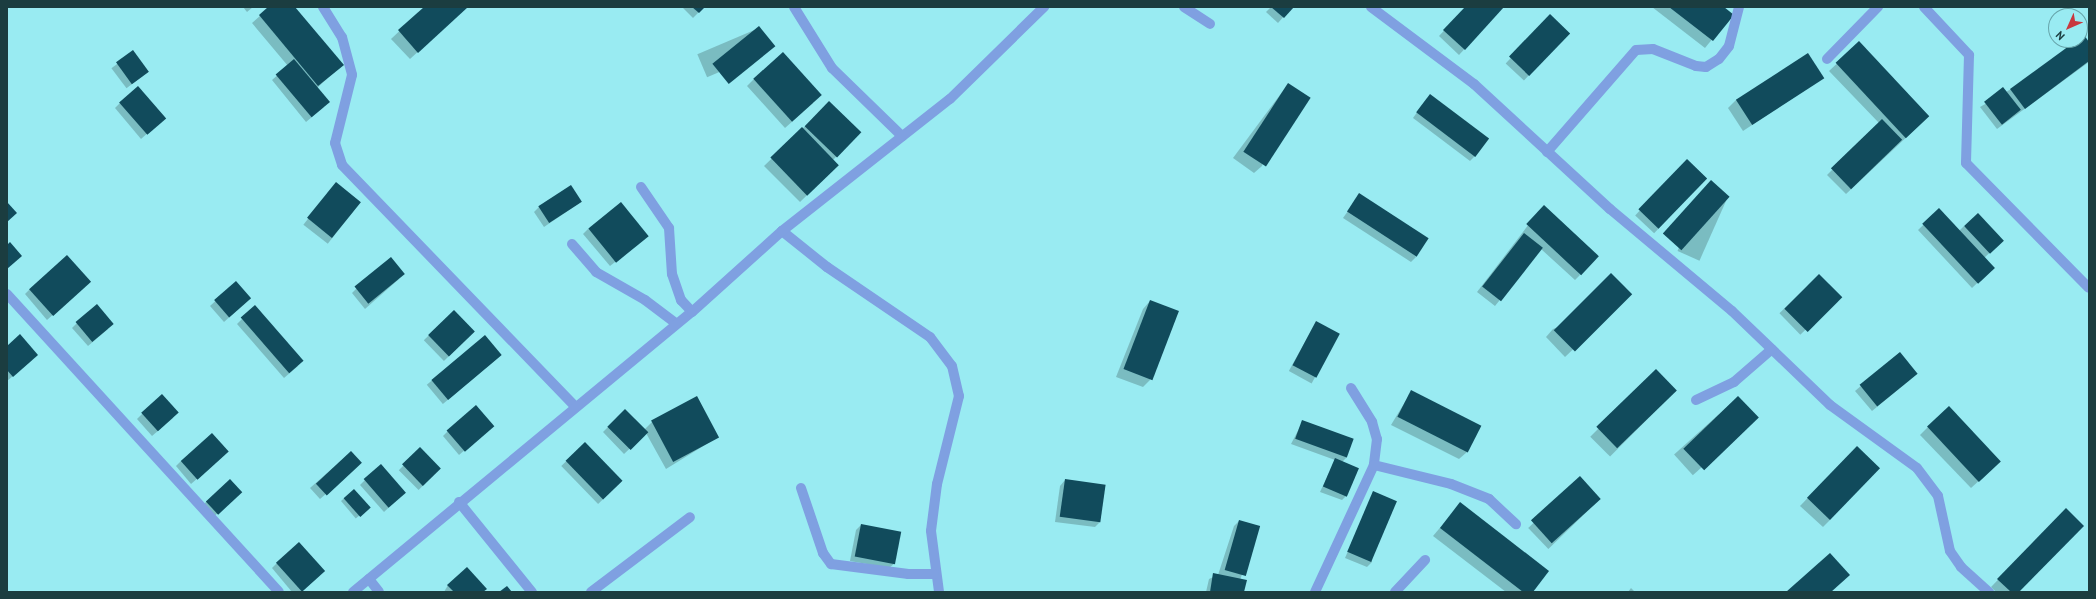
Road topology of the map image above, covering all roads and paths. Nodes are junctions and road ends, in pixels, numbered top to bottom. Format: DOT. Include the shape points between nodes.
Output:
graph roads {
  1 [pos="323,7"];
  2 [pos="794,7"];
  3 [pos="1044,7"];
  4 [pos="1184,7"];
  5 [pos="1371,7"];
  6 [pos="1739,7"];
  7 [pos="1878,7"];
  8 [pos="1924,7"];
  9 [pos="1210,24"];
  10 [pos="1827,59"];
  11 [pos="902,136"];
  12 [pos="1547,152"];
  13 [pos="641,187"];
  14 [pos="782,231"];
  15 [pos="572,244"];
  16 [pos="2089,288"];
  17 [pos="7,294"];
  18 [pos="692,312"];
  19 [pos="676,324"];
  20 [pos="1772,350"];
  21 [pos="1351,388"];
  22 [pos="1696,400"];
  23 [pos="576,406"];
  24 [pos="1374,465"];
  25 [pos="801,488"];
  26 [pos="459,502"];
  27 [pos="690,518"];
  28 [pos="1516,524"];
  29 [pos="1426,560"];
  30 [pos="934,574"];
  31 [pos="369,579"];
  32 [pos="279,592"];
  33 [pos="353,592"];
  34 [pos="379,592"];
  35 [pos="532,592"];
  36 [pos="591,592"];
  37 [pos="939,592"];
  38 [pos="1315,592"];
  39 [pos="1395,592"];
  40 [pos="1989,592"];
  1 -- 23 [label="street" via="342,38 352,75 335,143 342,165"];
  2 -- 11 [label="street" via="832,68"];
  3 -- 11 [label="street" via="950,98"];
  4 -- 9 [label="street"];
  5 -- 12 [label="street" via="1474,84"];
  6 -- 12 [label="street" via="1729,46 1719,59 1706,67 1696,66 1653,49 1636,50"];
  7 -- 10 [label="street"];
  8 -- 16 [label="street" via="1969,55 1966,163"];
  11 -- 14 [label="street"];
  12 -- 20 [label="street"];
  13 -- 18 [label="street" via="669,228 672,274 681,300"];
  14 -- 18 [label="street"];
  14 -- 30 [label="street" via="827,267 930,337 952,366 958,396 932,523"];
  15 -- 19 [label="street" via="596,272 644,300"];
  17 -- 32 [label="street"];
  18 -- 19 [label="street"];
  19 -- 23 [label="street"];
  20 -- 22 [label="street" via="1734,382"];
  20 -- 40 [label="street" via="1830,405 1916,468 1938,496 1950,551 1961,567"];
  21 -- 24 [label="street" via="1372,422 1377,439"];
  23 -- 26 [label="street"];
  24 -- 28 [label="street" via="1451,484 1489,499"];
  24 -- 38 [label="street"];
  25 -- 30 [label="street" via="823,553 831,564 908,574"];
  26 -- 31 [label="street"];
  26 -- 35 [label="street"];
  27 -- 36 [label="street"];
  29 -- 39 [label="street"];
  30 -- 37 [label="street"];
  31 -- 33 [label="street"];
  31 -- 34 [label="street"];
}
